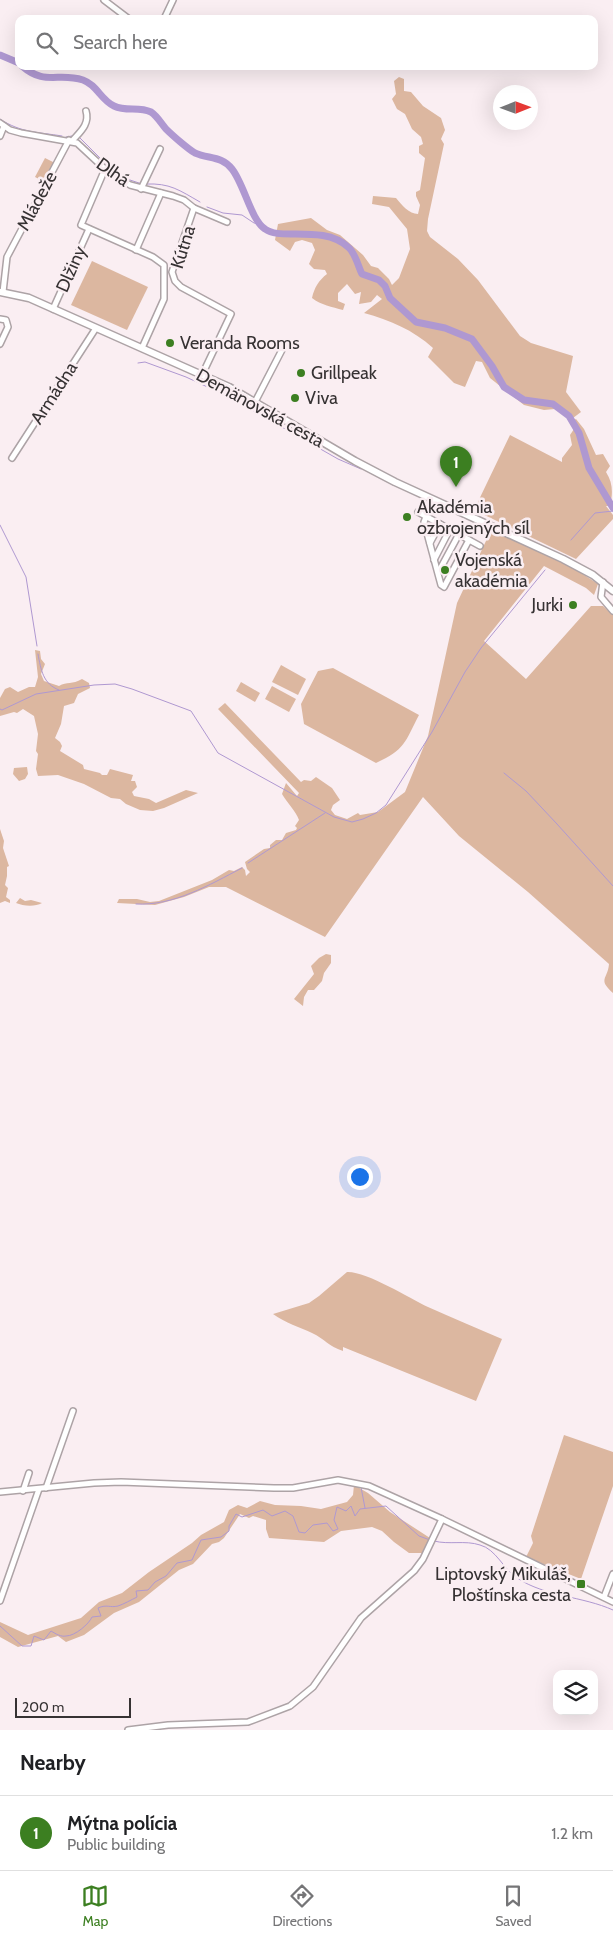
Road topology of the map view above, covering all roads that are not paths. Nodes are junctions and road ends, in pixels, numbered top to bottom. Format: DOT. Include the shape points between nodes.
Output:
graph roads {
  1 [pos="104,0"];
  2 [pos="173,0"];
  3 [pos="124,15"];
  4 [pos="166,15"];
  5 [pos="86,111"];
  6 [pos="2,125"];
  7 [pos="0,136"];
  8 [pos="74,138"];
  9 [pos="160,149"];
  10 [pos="105,169"];
  11 [pos="143,185"];
  12 [pos="160,193"];
  13 [pos="194,208"];
  14 [pos="228,222"];
  15 [pos="89,229"];
  16 [pos="136,250"];
  17 [pos="165,270"];
  18 [pos="172,272"];
  19 [pos="2,292"];
  20 [pos="53,309"];
  21 [pos="0,319"];
  22 [pos="96,328"];
  23 [pos="0,344"];
  24 [pos="284,346"];
  25 [pos="142,348"];
  26 [pos="202,375"];
  27 [pos="255,402"];
  28 [pos="12,458"];
  29 [pos="418,512"];
  30 [pos="426,516"];
  31 [pos="440,524"];
  32 [pos="450,529"];
  33 [pos="459,534"];
  34 [pos="470,540"];
  35 [pos="430,544"];
  36 [pos="480,546"];
  37 [pos="434,560"];
  38 [pos="438,571"];
  39 [pos="450,576"];
  40 [pos="603,582"];
  41 [pos="613,591"];
  42 [pos="613,611"];
  43 [pos="73,1411"];
  44 [pos="29,1473"];
  45 [pos="46,1488"];
  46 [pos="39,1489"];
  47 [pos="23,1491"];
  48 [pos="0,1492"];
  49 [pos="442,1519"];
  50 [pos="613,1574"];
  51 [pos="604,1597"];
  52 [pos="0,1601"];
  53 [pos="613,1602"];
  54 [pos="128,1730"];
  1 -- 3 [label="street"];
  2 -- 4 [label="street"];
  5 -- 8 [label="street, Mládeže" via="85,125"];
  6 -- 7 [label="street"];
  6 -- 8 [label="street, Dlhá" via="21,133"];
  8 -- 10 [label="street, Dlhá"];
  8 -- 19 [label="street, Mládeže" via="7,257"];
  9 -- 11 [label="street"];
  10 -- 11 [label="street, Dlhá" via="130,185"];
  10 -- 15 [label="street" via="82,222 82,226"];
  11 -- 12 [label="street, Dlhá"];
  12 -- 13 [label="street, Dlhá" via="184,200"];
  12 -- 16 [label="street"];
  13 -- 14 [label="street, Dlhá"];
  13 -- 18 [label="street, Kútna"];
  15 -- 16 [label="street"];
  15 -- 20 [label="street, Dlžiny"];
  16 -- 17 [label="street" via="162,262"];
  17 -- 18 [label="street"];
  17 -- 25 [label="street" via="164,299"];
  18 -- 26 [label="street, Kútna" via="182,287 231,314"];
  19 -- 20 [label="main road, Demänovská cesta" via="29,298"];
  20 -- 22 [label="main road, Demänovská cesta"];
  21 -- 23 [label="street" via="6,320 8,326"];
  22 -- 25 [label="main road, Demänovská cesta"];
  22 -- 28 [label="street, Armádna"];
  24 -- 27 [label="street"];
  25 -- 26 [label="main road, Demänovská cesta"];
  26 -- 27 [label="main road, Demänovská cesta"];
  27 -- 40 [label="main road, Demänovská cesta" via="355,461 563,558"];
  29 -- 30 [label="street"];
  30 -- 31 [label="street"];
  30 -- 35 [label="street" via="424,522"];
  31 -- 32 [label="street"];
  31 -- 35 [label="street"];
  32 -- 33 [label="street"];
  32 -- 37 [label="street"];
  33 -- 34 [label="street"];
  33 -- 38 [label="street"];
  34 -- 36 [label="street"];
  34 -- 39 [label="street"];
  35 -- 37 [label="street"];
  37 -- 38 [label="street"];
  38 -- 39 [label="street"];
  38 -- 39 [label="street" via="444,587"];
  40 -- 41 [label="main road, Demänovská cesta"];
  40 -- 42 [label="street" via="601,597"];
  43 -- 45 [label="street"];
  44 -- 47 [label="street"];
  45 -- 46 [label="street"];
  45 -- 49 [label="street" via="132,1482 284,1488 343,1480 379,1490"];
  46 -- 47 [label="street"];
  46 -- 52 [label="street"];
  47 -- 48 [label="street"];
  49 -- 51 [label="street"];
  49 -- 54 [label="street" via="420,1563 409,1577 358,1621 313,1687 290,1706 248,1722"];
  50 -- 51 [label="street"];
  51 -- 53 [label="street"];
}
